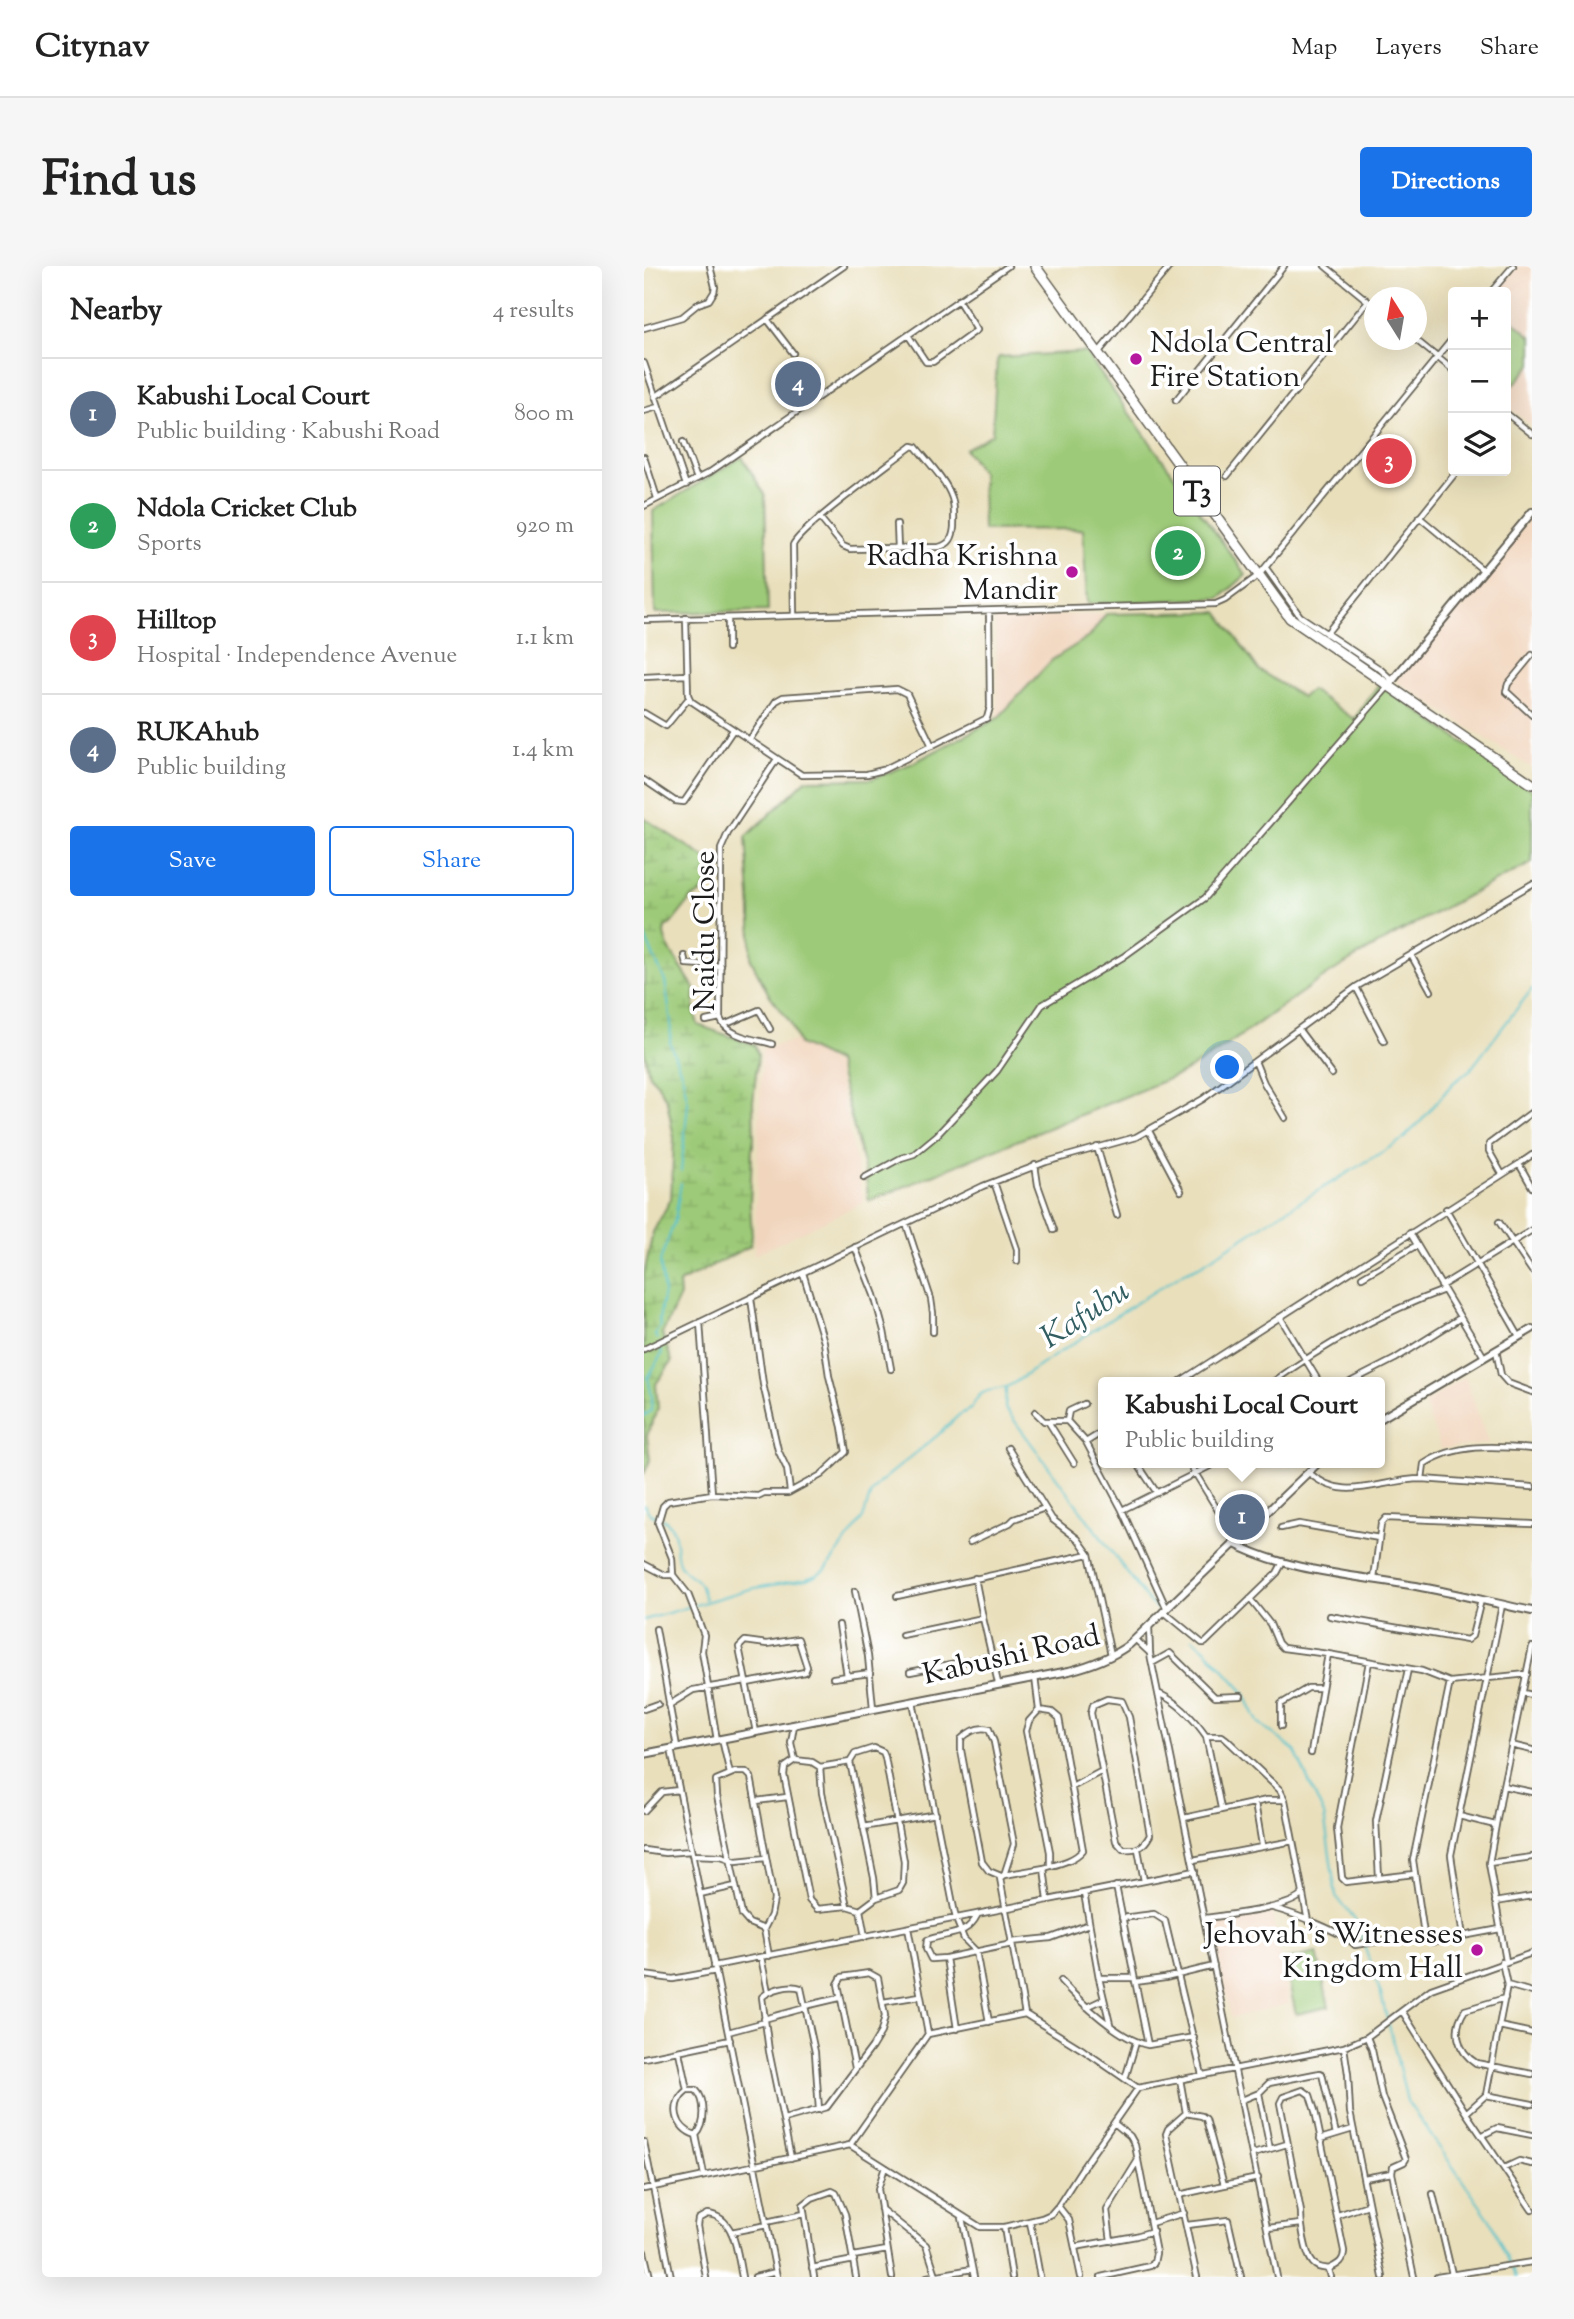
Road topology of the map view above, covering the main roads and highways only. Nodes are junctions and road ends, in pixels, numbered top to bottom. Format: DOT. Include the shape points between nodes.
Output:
graph roads {
  1 [pos="1039,268"];
  2 [pos="1532,512"];
  3 [pos="1390,684"];
  4 [pos="1532,784"];
  5 [pos="1532,1329"];
  6 [pos="1385,1416"];
  7 [pos="1312,1468"];
  8 [pos="1234,1541"];
  9 [pos="1532,1611"];
  10 [pos="644,1754"];
  1 -- 3 [label="highway, T3" via="1262,572 1286,614"];
  2 -- 3 [label="main road"];
  3 -- 4 [label="highway, T3"];
  5 -- 6 [label="main road"];
  7 -- 8 [label="main road, Kabushi Road"];
  8 -- 9 [label="main road" via="1283,1562"];
  8 -- 10 [label="main road, Kabushi Road" via="1135,1639 1111,1657 1085,1667"];
}
